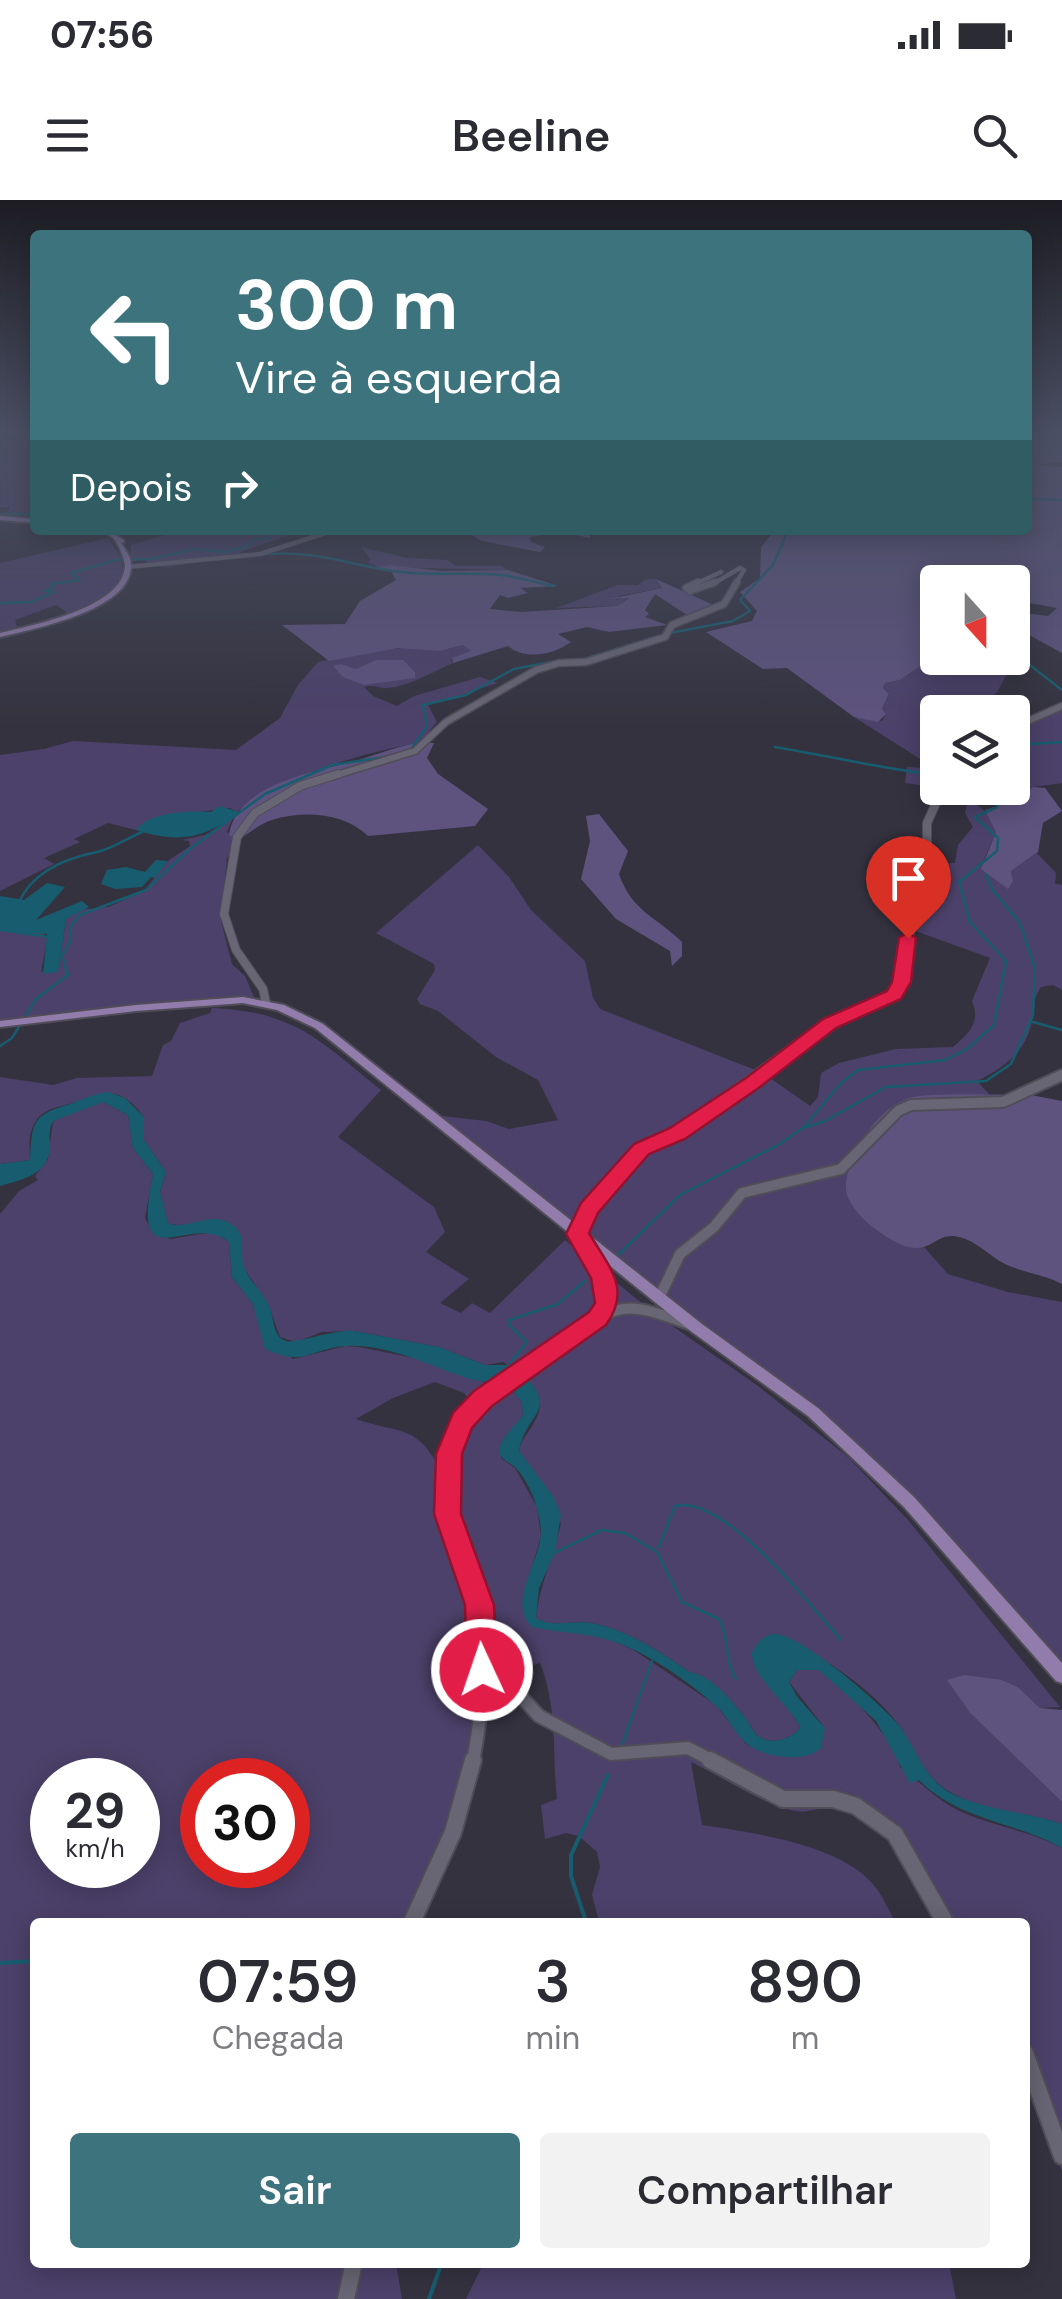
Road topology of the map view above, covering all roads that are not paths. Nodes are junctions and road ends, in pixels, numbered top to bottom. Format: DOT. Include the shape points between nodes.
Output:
graph roads {
  1 [pos="323,535"];
  2 [pos="116,536"];
  3 [pos="133,536"];
  4 [pos="126,558"];
  5 [pos="740,568"];
  6 [pos="0,635"];
  7 [pos="1062,706"];
  8 [pos="1030,720"];
  9 [pos="935,805"];
  10 [pos="266,1003"];
  11 [pos="0,1024"];
  12 [pos="1062,1075"];
  13 [pos="578,1234"];
  14 [pos="659,1298"];
  15 [pos="597,1318"];
  16 [pos="697,1328"];
  17 [pos="479,1605"];
  18 [pos="1062,1675"];
  19 [pos="414,1918"];
  20 [pos="943,1918"];
  21 [pos="1030,2067"];
  22 [pos="1062,2156"];
  23 [pos="353,2268"];
  24 [pos="346,2299"];
  1 -- 4 [label="street" via="290,549 168,566"];
  2 -- 3 [label="main road"];
  2 -- 4 [label="main road"];
  3 -- 4 [label="main road"];
  4 -- 6 [label="main road" via="123,586 108,600"];
  5 -- 5 [label="street" via="727,569 686,590 706,588"];
  5 -- 10 [label="street" via="724,604 672,625 665,637 536,670 446,722 416,751 300,786 255,813 233,851 224,914"];
  7 -- 8 [label="street"];
  9 -- 13 [label="street" via="927,823 927,884 900,988 830,1023 693,1124 642,1149 589,1208"];
  10 -- 11 [label="main road" via="217,1000"];
  10 -- 13 [label="main road" via="320,1026"];
  12 -- 14 [label="street" via="1003,1102 911,1105 841,1169 742,1193 680,1254"];
  13 -- 14 [label="main road"];
  13 -- 15 [label="street" via="608,1296"];
  14 -- 16 [label="main road"];
  15 -- 16 [label="street" via="628,1304"];
  15 -- 17 [label="street" via="483,1399 454,1438 449,1524"];
  16 -- 18 [label="main road" via="877,1468"];
  17 -- 19 [label="street" via="481,1702 471,1775 454,1834"];
  17 -- 20 [label="street" via="518,1692 539,1716 611,1754 688,1748 783,1799 856,1806 895,1834"];
  21 -- 22 [label="street"];
  23 -- 24 [label="street"];
}
